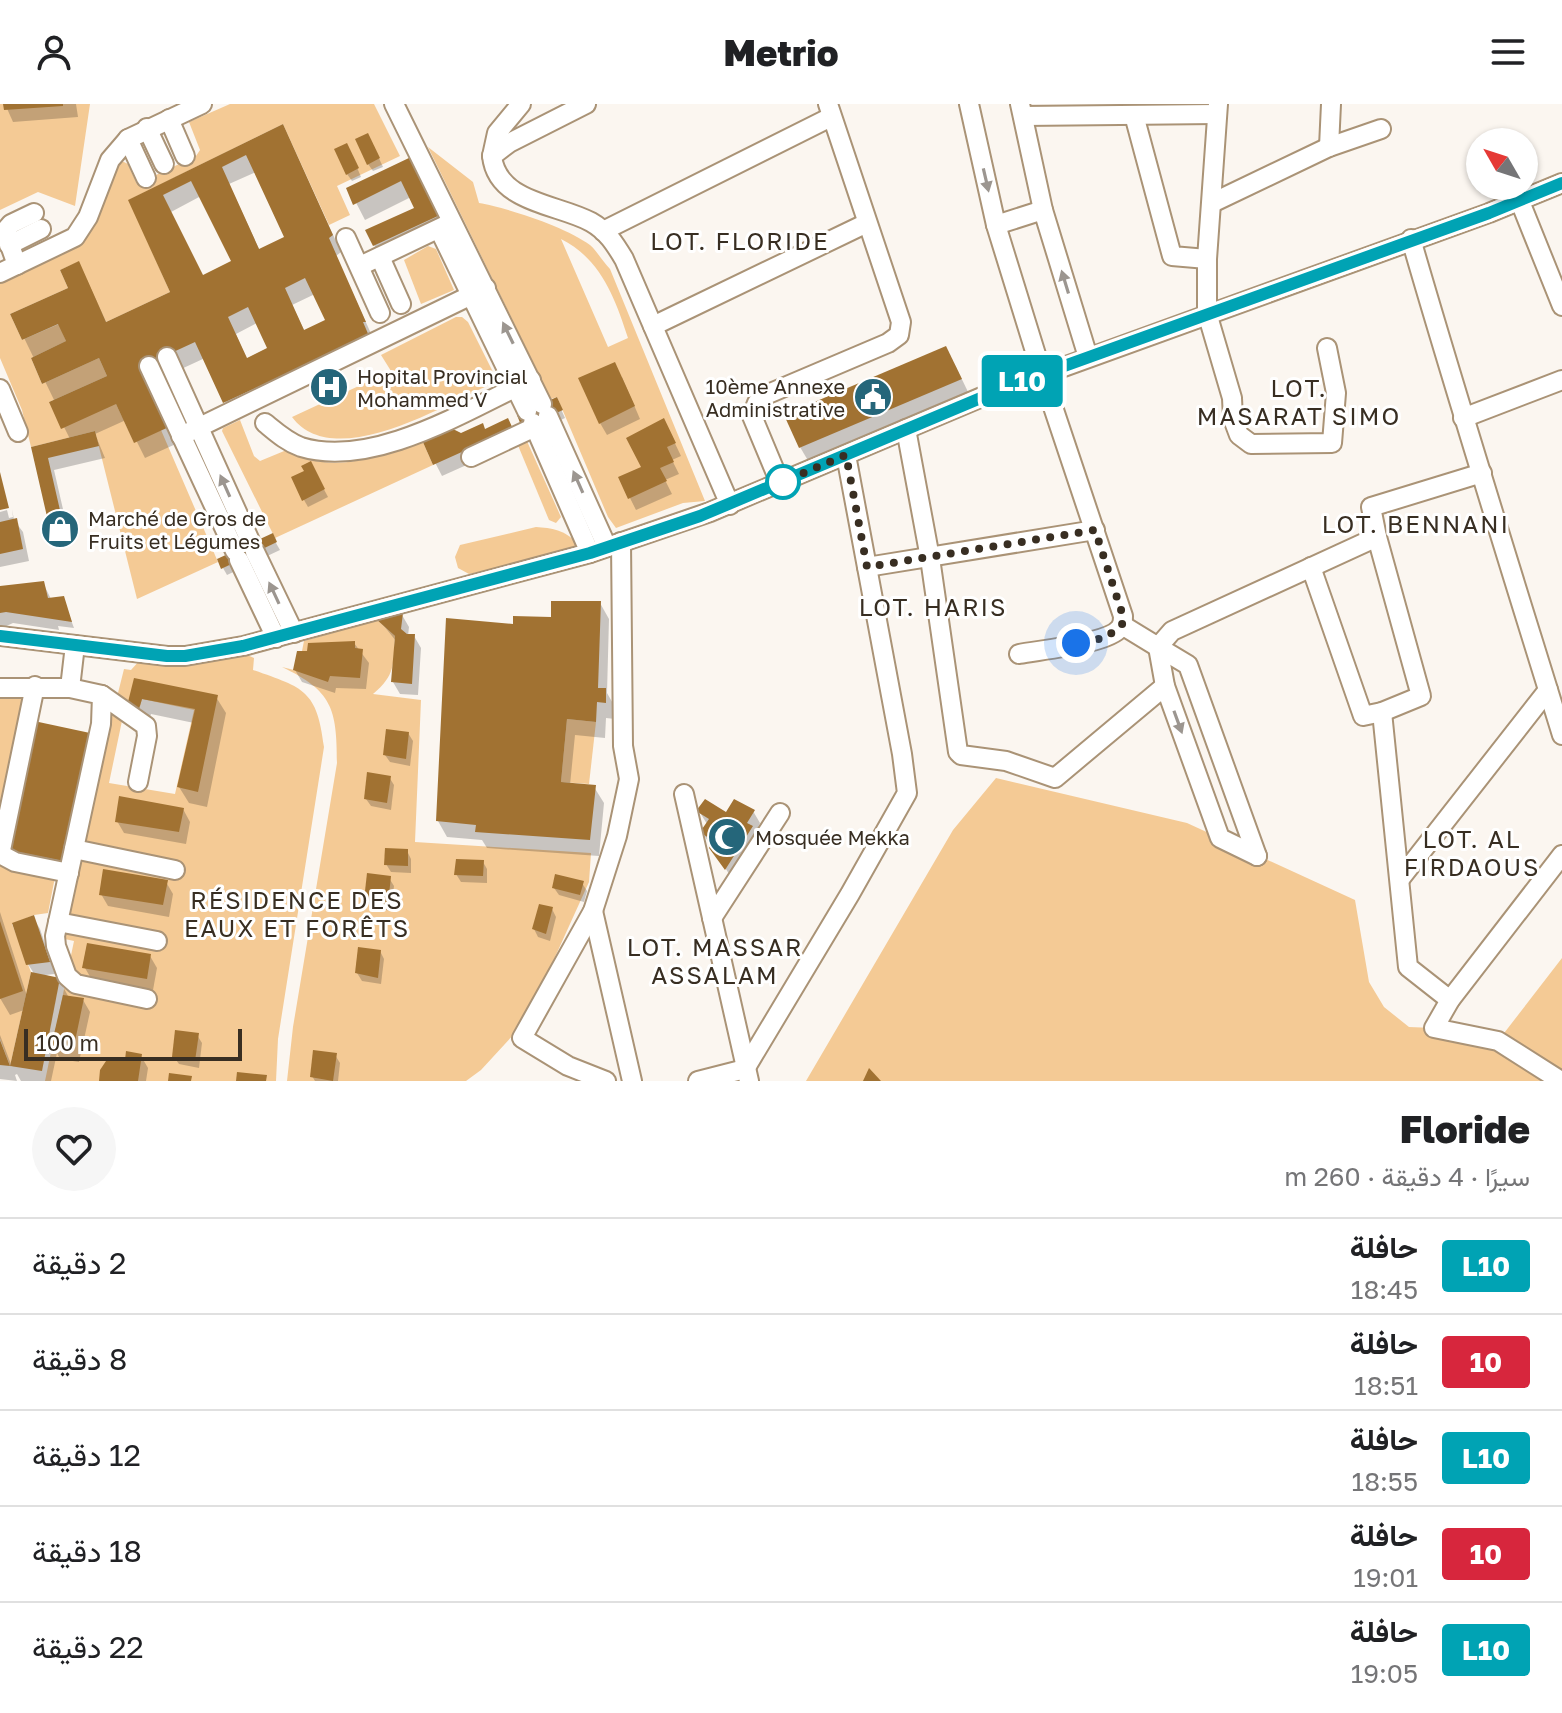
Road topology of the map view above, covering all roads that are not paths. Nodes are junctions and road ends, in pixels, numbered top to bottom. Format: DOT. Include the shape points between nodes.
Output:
graph roads {
  1 [pos="202,104"];
  2 [pos="394,104"];
  3 [pos="586,104"];
  4 [pos="969,104"];
  5 [pos="1331,104"];
  6 [pos="516,106"];
  7 [pos="1217,109"];
  8 [pos="830,110"];
  9 [pos="1021,110"];
  10 [pos="1134,115"];
  11 [pos="169,119"];
  12 [pos="147,128"];
  13 [pos="1381,129"];
  14 [pos="128,139"];
  15 [pos="1329,147"];
  16 [pos="185,156"];
  17 [pos="492,156"];
  18 [pos="164,164"];
  19 [pos="146,178"];
  20 [pos="1562,183"];
  21 [pos="1538,192"];
  22 [pos="1517,200"];
  23 [pos="1519,200"];
  24 [pos="1212,203"];
  25 [pos="1043,210"];
  26 [pos="38,221"];
  27 [pos="867,223"];
  28 [pos="447,225"];
  29 [pos="996,225"];
  30 [pos="603,231"];
  31 [pos="346,238"];
  32 [pos="1411,239"];
  33 [pos="380,257"];
  34 [pos="1207,259"];
  35 [pos="360,266"];
  36 [pos="8,269"];
  37 [pos="479,291"];
  38 [pos="401,304"];
  39 [pos="1562,306"];
  40 [pos="380,313"];
  41 [pos="1207,313"];
  42 [pos="653,326"];
  43 [pos="1327,348"];
  44 [pos="167,357"];
  45 [pos="1088,357"];
  46 [pos="149,366"];
  47 [pos="1042,374"];
  48 [pos="1562,380"];
  49 [pos="523,384"];
  50 [pos="0,389"];
  51 [pos="537,416"];
  52 [pos="1463,418"];
  53 [pos="265,423"];
  54 [pos="199,428"];
  55 [pos="906,429"];
  56 [pos="18,432"];
  57 [pos="181,436"];
  58 [pos="846,455"];
  59 [pos="471,457"];
  60 [pos="1482,473"];
  61 [pos="780,483"];
  62 [pos="730,505"];
  63 [pos="1095,530"];
  64 [pos="1377,537"];
  65 [pos="606,547"];
  66 [pos="245,552"];
  67 [pos="930,558"];
  68 [pos="867,567"];
  69 [pos="1311,567"];
  70 [pos="1122,625"];
  71 [pos="285,635"];
  72 [pos="0,636"];
  73 [pos="75,645"];
  74 [pos="1158,647"];
  75 [pos="1019,654"];
  76 [pos="35,686"];
  77 [pos="1165,686"];
  78 [pos="0,688"];
  79 [pos="70,688"];
  80 [pos="1548,690"];
  81 [pos="102,695"];
  82 [pos="1382,712"];
  83 [pos="1562,735"];
  84 [pos="138,782"];
  85 [pos="684,794"];
  86 [pos="780,813"];
  87 [pos="74,849"];
  88 [pos="0,854"];
  89 [pos="1562,855"];
  90 [pos="175,870"];
  91 [pos="69,873"];
  92 [pos="1400,879"];
  93 [pos="593,911"];
  94 [pos="712,918"];
  95 [pos="58,922"];
  96 [pos="157,941"];
  97 [pos="147,999"];
  98 [pos="1450,1000"];
  99 [pos="747,1075"];
  100 [pos="606,1081"];
  101 [pos="632,1081"];
  102 [pos="698,1081"];
  103 [pos="1561,1081"];
  1 -- 11 [label="street"];
  2 -- 28 [label="street"];
  3 -- 17 [label="street"];
  4 -- 29 [label="street, one-way"];
  5 -- 15 [label="street"];
  6 -- 17 [label="street" via="497,133"];
  7 -- 10 [label="street"];
  7 -- 24 [label="street"];
  8 -- 27 [label="street"];
  8 -- 30 [label="street"];
  9 -- 10 [label="street"];
  9 -- 25 [label="street"];
  10 -- 34 [label="street" via="1172,256"];
  11 -- 12 [label="street"];
  11 -- 16 [label="street"];
  12 -- 14 [label="street"];
  12 -- 18 [label="street"];
  13 -- 15 [label="street"];
  14 -- 19 [label="street"];
  14 -- 36 [label="street" via="110,160 75,237"];
  15 -- 24 [label="street"];
  17 -- 30 [label="street" via="494,170 509,188"];
  20 -- 21 [label="street"];
  22 -- 32 [label="street"];
  23 -- 39 [label="street"];
  24 -- 34 [label="street"];
  25 -- 29 [label="street"];
  45 -- 25 [label="street, one-way"];
  26 -- 36 [label="street" via="6,228"];
  27 -- 42 [label="street"];
  27 -- 61 [label="street" via="901,322 899,335 757,403 752,416"];
  28 -- 33 [label="street"];
  28 -- 37 [label="street"];
  29 -- 47 [label="street"];
  30 -- 42 [label="street" via="624,259"];
  31 -- 35 [label="street"];
  32 -- 41 [label="street"];
  32 -- 52 [label="street"];
  33 -- 35 [label="street"];
  33 -- 38 [label="street"];
  34 -- 41 [label="street"];
  35 -- 40 [label="street"];
  37 -- 49 [label="street"];
  37 -- 54 [label="street"];
  41 -- 43 [label="street" via="1232,398 1233,419 1239,435 1251,444 1332,443 1336,393"];
  41 -- 45 [label="street"];
  42 -- 62 [label="street"];
  44 -- 54 [label="street"];
  45 -- 47 [label="street"];
  46 -- 57 [label="street"];
  47 -- 55 [label="street"];
  47 -- 63 [label="street"];
  48 -- 52 [label="street"];
  49 -- 51 [label="street"];
  49 -- 53 [label="street" via="411,436 359,450 302,447"];
  50 -- 56 [label="street"];
  51 -- 59 [label="street"];
  51 -- 65 [label="street"];
  52 -- 60 [label="street"];
  54 -- 57 [label="street"];
  66 -- 54 [label="street, one-way"];
  55 -- 58 [label="street"];
  55 -- 67 [label="street"];
  57 -- 66 [label="street"];
  58 -- 61 [label="street"];
  58 -- 68 [label="street"];
  60 -- 64 [label="street" via="1371,507"];
  60 -- 80 [label="street"];
  61 -- 62 [label="street"];
  62 -- 65 [label="street"];
  63 -- 67 [label="street"];
  63 -- 70 [label="street"];
  64 -- 69 [label="street"];
  64 -- 82 [label="street" via="1421,696"];
  65 -- 71 [label="street"];
  65 -- 93 [label="street" via="629,779"];
  66 -- 71 [label="street"];
  67 -- 68 [label="street"];
  67 -- 77 [label="street" via="956,749 961,755 1006,761 1055,778"];
  68 -- 99 [label="street" via="907,793"];
  69 -- 74 [label="street" via="1172,631"];
  69 -- 82 [label="street" via="1363,716"];
  70 -- 74 [label="street"];
  70 -- 75 [label="street" via="1105,638"];
  71 -- 73 [label="street" via="185,656"];
  72 -- 73 [label="street"];
  73 -- 79 [label="street"];
  74 -- 77 [label="street"];
  77 -- 74 [label="street, one-way" via="1220,838 1257,856 1188,665"];
  76 -- 78 [label="street"];
  76 -- 79 [label="street"];
  76 -- 88 [label="street"];
  79 -- 81 [label="street"];
  80 -- 83 [label="street"];
  80 -- 92 [label="street"];
  81 -- 84 [label="street" via="146,726"];
  81 -- 87 [label="street" via="101,724"];
  82 -- 92 [label="street"];
  85 -- 94 [label="street"];
  86 -- 94 [label="street"];
  87 -- 90 [label="street"];
  87 -- 91 [label="street"];
  88 -- 91 [label="street"];
  89 -- 98 [label="street"];
  91 -- 95 [label="street"];
  92 -- 98 [label="street" via="1408,967"];
  93 -- 100 [label="street" via="522,1038"];
  93 -- 101 [label="street"];
  94 -- 99 [label="street"];
  95 -- 96 [label="street"];
  95 -- 97 [label="street" via="55,936 63,966 76,984"];
  98 -- 103 [label="street" via="1434,1028 1498,1041"];
  99 -- 102 [label="street"];
}
